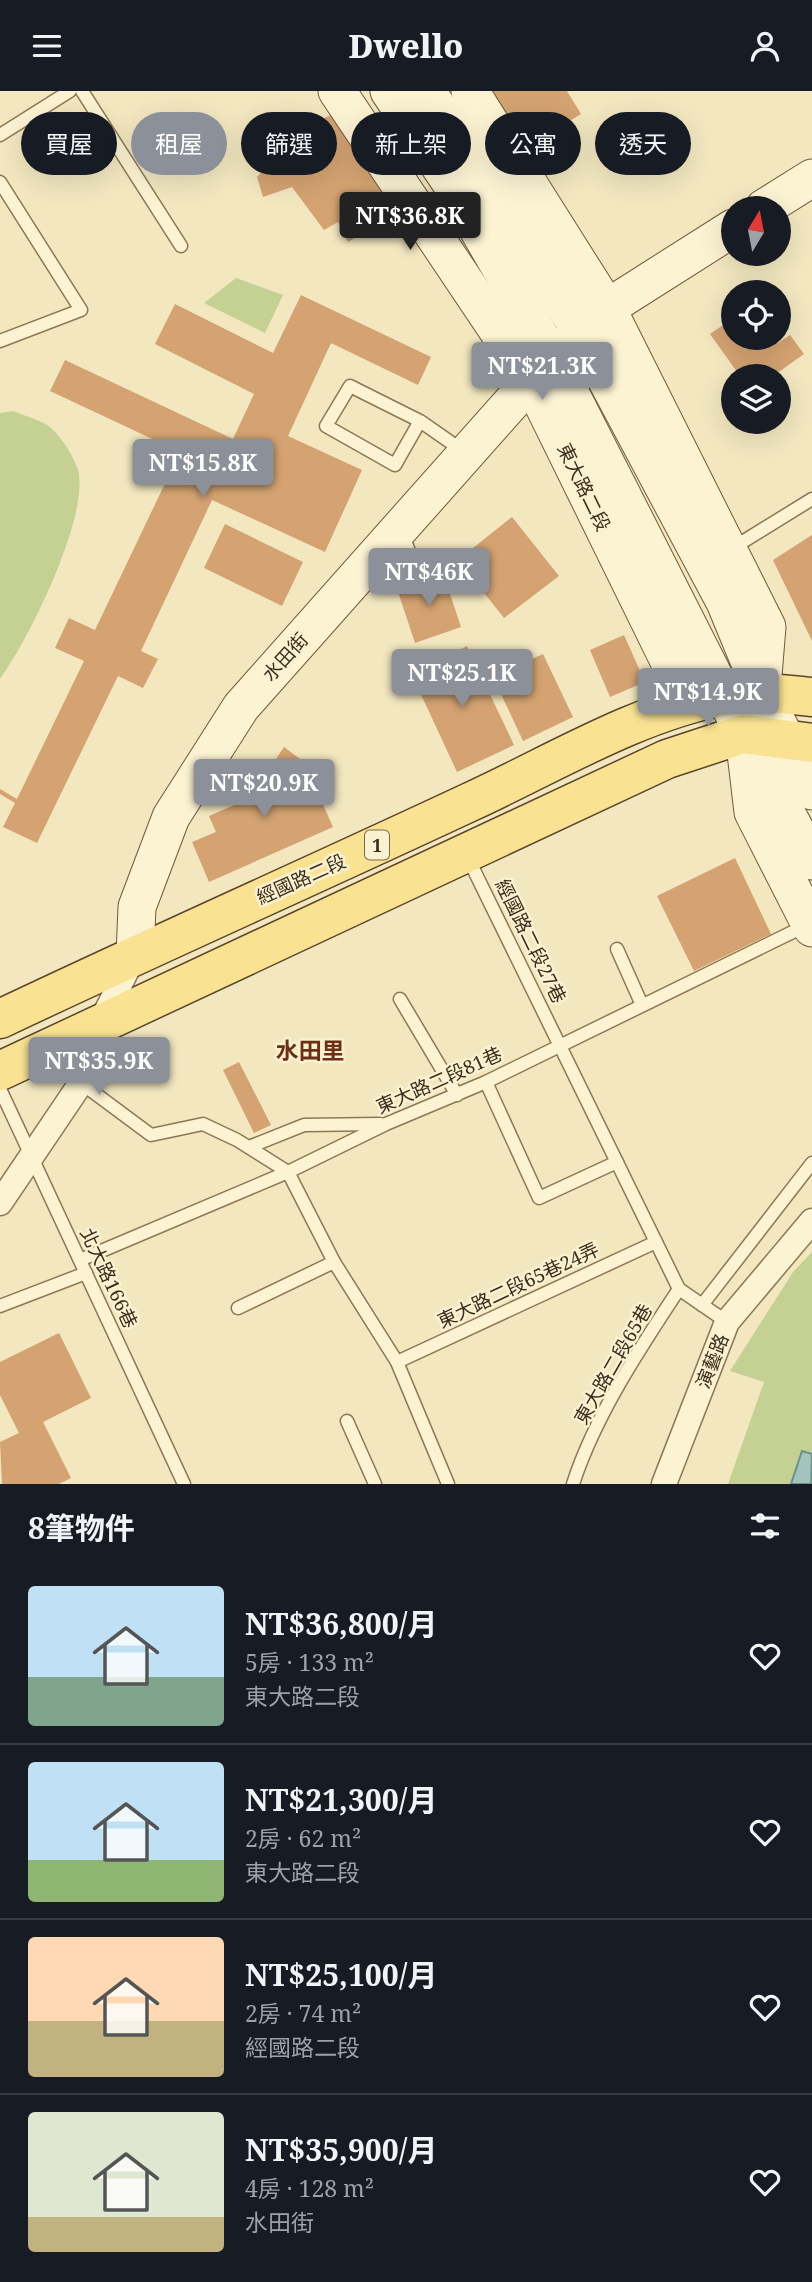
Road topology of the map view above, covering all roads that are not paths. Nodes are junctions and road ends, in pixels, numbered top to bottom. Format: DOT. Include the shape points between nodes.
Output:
graph roads {
  1 [pos="69,91"];
  2 [pos="82,91"];
  3 [pos="337,91"];
  4 [pos="389,91"];
  5 [pos="427,91"];
  6 [pos="470,91"];
  7 [pos="0,135"];
  8 [pos="812,178"];
  9 [pos="0,182"];
  10 [pos="783,196"];
  11 [pos="721,236"];
  12 [pos="181,246"];
  13 [pos="594,319"];
  14 [pos="0,341"];
  15 [pos="542,369"];
  16 [pos="420,421"];
  17 [pos="467,453"];
  18 [pos="812,499"];
  19 [pos="400,528"];
  20 [pos="728,551"];
  21 [pos="419,576"];
  22 [pos="762,692"];
  23 [pos="724,696"];
  24 [pos="812,697"];
  25 [pos="743,734"];
  26 [pos="803,747"];
  27 [pos="812,790"];
  28 [pos="466,853"];
  29 [pos="812,861"];
  30 [pos="811,926"];
  31 [pos="617,949"];
  32 [pos="135,955"];
  33 [pos="400,999"];
  34 [pos="642,1005"];
  35 [pos="0,1019"];
  36 [pos="100,1024"];
  37 [pos="560,1045"];
  38 [pos="0,1071"];
  39 [pos="486,1081"];
  40 [pos="81,1083"];
  41 [pos="0,1089"];
  42 [pos="457,1095"];
  43 [pos="387,1124"];
  44 [pos="249,1147"];
  45 [pos="31,1155"];
  46 [pos="617,1162"];
  47 [pos="812,1163"];
  48 [pos="288,1172"];
  49 [pos="0,1203"];
  50 [pos="812,1221"];
  51 [pos="656,1242"];
  52 [pos="80,1260"];
  53 [pos="334,1262"];
  54 [pos="86,1273"];
  55 [pos="679,1289"];
  56 [pos="702,1305"];
  57 [pos="0,1306"];
  58 [pos="237,1308"];
  59 [pos="727,1322"];
  60 [pos="397,1362"];
  61 [pos="347,1421"];
  62 [pos="184,1484"];
  63 [pos="376,1484"];
  64 [pos="448,1484"];
  65 [pos="573,1484"];
  66 [pos="664,1484"];
  1 -- 7 [label="lane"];
  2 -- 12 [label="lane"];
  3 -- 15 [label="street, 東大路二段"];
  4 -- 15 [label="street, 東大路二段" via="453,185"];
  5 -- 13 [label="street"];
  6 -- 13 [label="street"];
  8 -- 10 [label="street"];
  9 -- 14 [label="lane" via="81,310"];
  11 -- 13 [label="street, 水田街"];
  13 -- 15 [label="street, 水田街"];
  13 -- 20 [label="street"];
  13 -- 22 [label="street"];
  15 -- 17 [label="street, 水田街"];
  15 -- 23 [label="street, 東大路二段"];
  16 -- 16 [label="lane" via="350,386 326,426 395,465"];
  16 -- 17 [label="lane"];
  17 -- 19 [label="street, 水田街"];
  18 -- 20 [label="lane"];
  19 -- 21 [label="lane"];
  19 -- 32 [label="street, 水田街" via="241,707 171,817 136,907"];
  20 -- 22 [label="street" via="767,627"];
  22 -- 23 [label="main road, 經國路二段 / 1"];
  22 -- 24 [label="main road, 1"];
  22 -- 26 [label="street"];
  23 -- 25 [label="street, 東大路二段"];
  23 -- 32 [label="main road, 經國路二段 / 1" via="650,716"];
  25 -- 26 [label="main road, 1"];
  25 -- 28 [label="main road, 1" via="667,759"];
  25 -- 29 [label="street, 東大路二段"];
  25 -- 30 [label="street, 東大路二段" via="752,812"];
  26 -- 27 [label="street"];
  28 -- 36 [label="main road, 1"];
  28 -- 37 [label="lane, 經國路二段27巷"];
  30 -- 34 [label="lane, 東大路二段81巷"];
  31 -- 34 [label="lane"];
  32 -- 35 [label="main road, 經國路二段 / 1"];
  32 -- 36 [label="street, 水田街"];
  33 -- 42 [label="lane"];
  34 -- 37 [label="lane, 東大路二段81巷"];
  36 -- 38 [label="main road, 1"];
  36 -- 40 [label="street, 水田街"];
  37 -- 39 [label="lane, 東大路二段81巷"];
  37 -- 46 [label="lane"];
  39 -- 42 [label="lane, 東大路二段81巷"];
  39 -- 46 [label="lane" via="539,1198"];
  40 -- 44 [label="lane" via="151,1136 203,1124"];
  40 -- 45 [label="street, 水田街"];
  41 -- 45 [label="lane, 北大路166巷"];
  42 -- 43 [label="lane, 東大路二段81巷"];
  43 -- 44 [label="lane" via="304,1125"];
  43 -- 48 [label="lane, 東大路二段81巷"];
  44 -- 48 [label="lane"];
  45 -- 49 [label="street, 水田街"];
  45 -- 52 [label="lane, 北大路166巷"];
  46 -- 51 [label="lane"];
  47 -- 56 [label="lane"];
  48 -- 52 [label="lane, 東大路二段81巷"];
  48 -- 53 [label="lane"];
  50 -- 59 [label="street, 演藝路"];
  51 -- 55 [label="lane"];
  51 -- 60 [label="lane, 東大路二段65巷24弄"];
  52 -- 54 [label="lane, 北大路166巷"];
  53 -- 58 [label="lane"];
  53 -- 60 [label="lane"];
  54 -- 57 [label="lane"];
  54 -- 62 [label="lane, 北大路166巷"];
  55 -- 56 [label="lane"];
  55 -- 65 [label="lane, 東大路二段65巷" via="601,1420"];
  56 -- 59 [label="lane"];
  59 -- 66 [label="street, 演藝路"];
  60 -- 64 [label="lane"];
  61 -- 63 [label="lane"];
}
